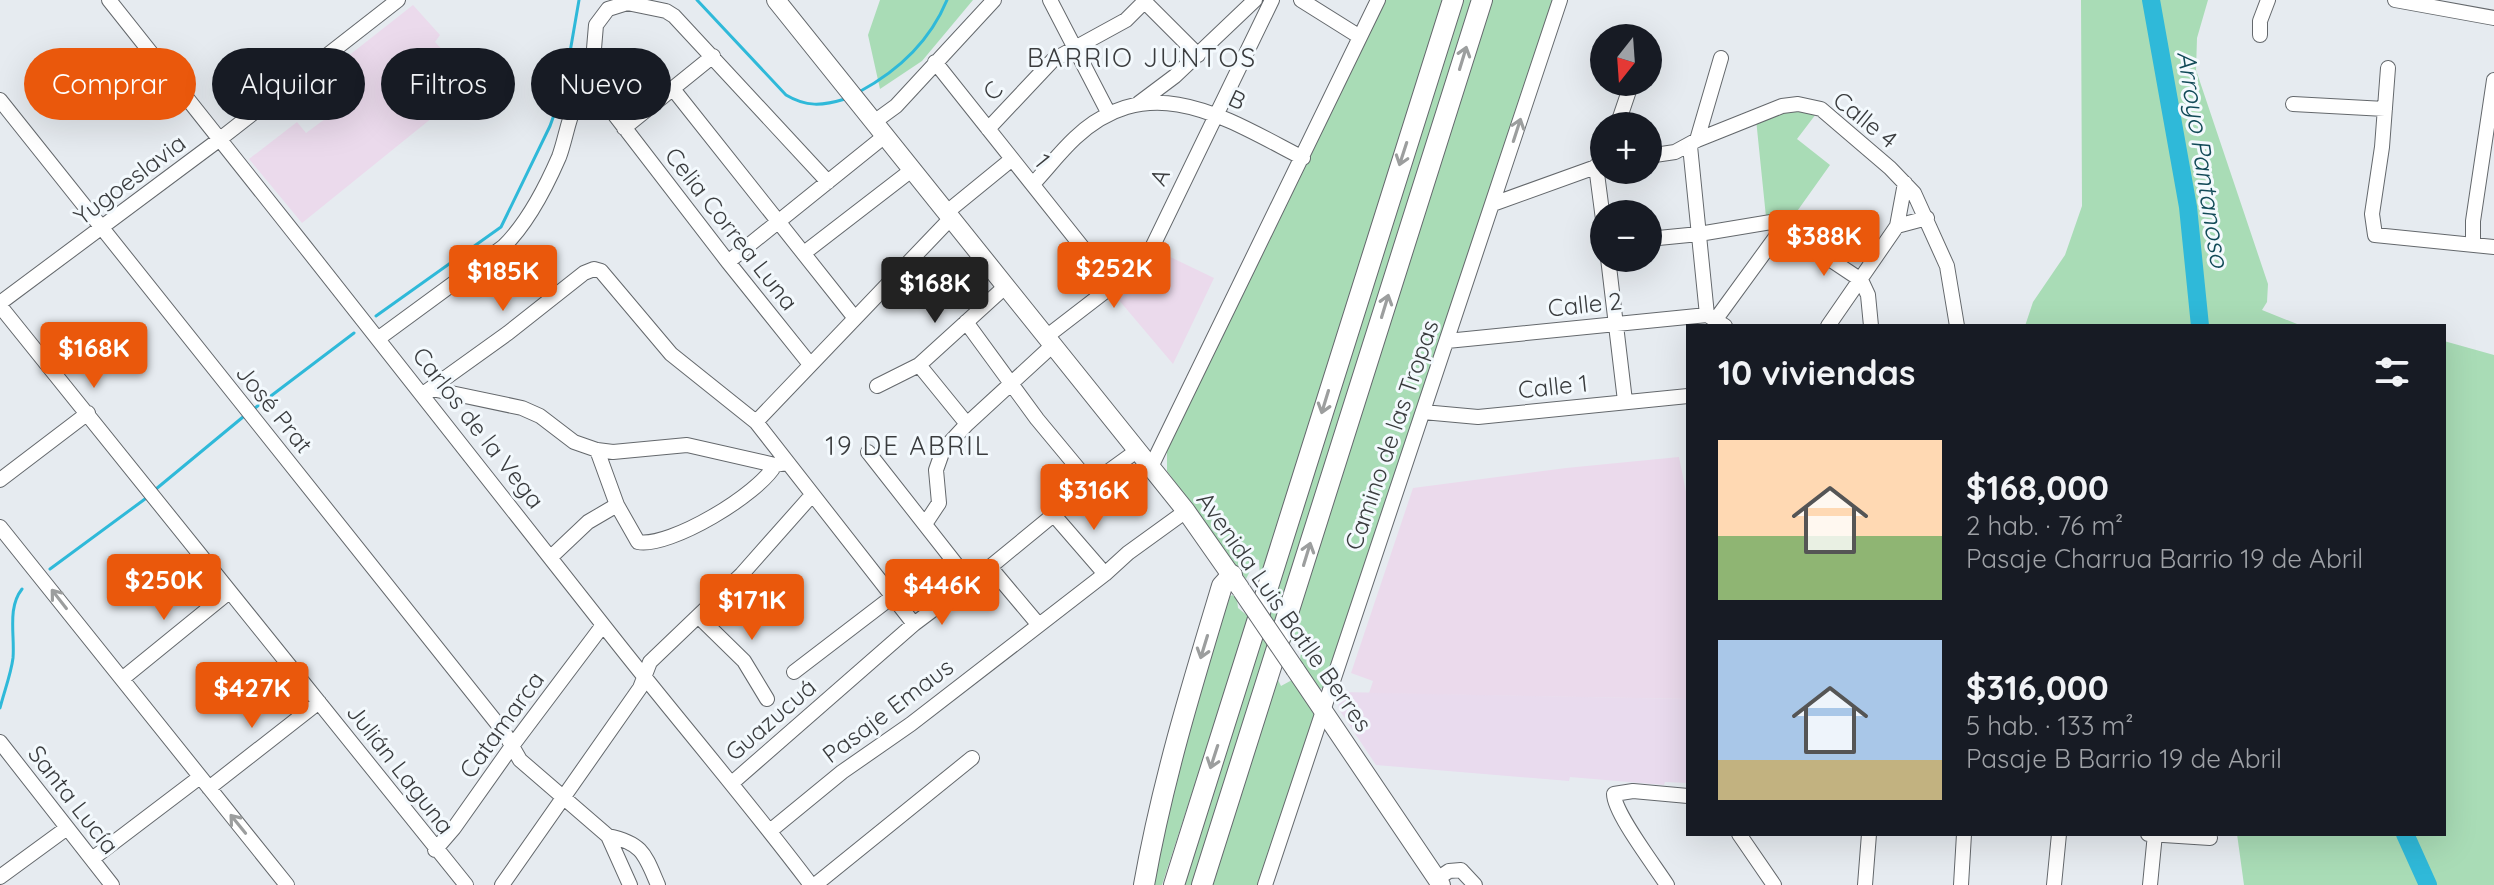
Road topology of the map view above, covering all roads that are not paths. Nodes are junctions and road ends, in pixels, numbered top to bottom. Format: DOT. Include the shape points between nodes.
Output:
graph roads {
  1 [pos="109,0"];
  2 [pos="398,0"];
  3 [pos="776,0"];
  4 [pos="994,0"];
  5 [pos="1050,0"];
  6 [pos="1255,0"];
  7 [pos="1272,0"];
  8 [pos="1301,0"];
  9 [pos="1378,0"];
  10 [pos="1453,0"];
  11 [pos="1482,0"];
  12 [pos="1560,0"];
  13 [pos="2268,0"];
  14 [pos="2395,0"];
  15 [pos="1145,1"];
  16 [pos="2470,7"];
  17 [pos="2494,18"];
  18 [pos="2260,35"];
  19 [pos="1360,37"];
  20 [pos="1075,47"];
  21 [pos="594,48"];
  22 [pos="1198,55"];
  23 [pos="713,56"];
  24 [pos="1721,58"];
  25 [pos="935,62"];
  26 [pos="2388,68"];
  27 [pos="2494,80"];
  28 [pos="673,89"];
  29 [pos="0,100"];
  30 [pos="1139,103"];
  31 [pos="2293,104"];
  32 [pos="2385,109"];
  33 [pos="1109,114"];
  34 [pos="1218,115"];
  35 [pos="570,120"];
  36 [pos="618,120"];
  37 [pos="874,122"];
  38 [pos="624,128"];
  39 [pos="988,129"];
  40 [pos="220,139"];
  41 [pos="1694,143"];
  42 [pos="1662,154"];
  43 [pos="1303,158"];
  44 [pos="1012,159"];
  45 [pos="913,169"];
  46 [pos="1590,169"];
  47 [pos="828,182"];
  48 [pos="1905,183"];
  49 [pos="1033,184"];
  50 [pos="1493,204"];
  51 [pos="950,214"];
  52 [pos="1927,218"];
  53 [pos="779,222"];
  54 [pos="1897,226"];
  55 [pos="1783,227"];
  56 [pos="102,229"];
  57 [pos="1699,234"];
  58 [pos="1662,238"];
  59 [pos="2473,244"];
  60 [pos="2494,247"];
  61 [pos="804,253"];
  62 [pos="728,262"];
  63 [pos="1609,272"];
  64 [pos="1861,280"];
  65 [pos="1006,286"];
  66 [pos="1114,287"];
  67 [pos="0,304"];
  68 [pos="854,317"];
  69 [pos="1716,320"];
  70 [pos="966,322"];
  71 [pos="1615,324"];
  72 [pos="1829,324"];
  73 [pos="1871,324"];
  74 [pos="1957,324"];
  75 [pos="379,338"];
  76 [pos="1050,341"];
  77 [pos="1447,341"];
  78 [pos="809,363"];
  79 [pos="919,365"];
  80 [pos="1011,384"];
  81 [pos="877,386"];
  82 [pos="427,391"];
  83 [pos="1686,396"];
  84 [pos="1625,401"];
  85 [pos="1423,412"];
  86 [pos="88,413"];
  87 [pos="756,422"];
  88 [pos="967,424"];
  89 [pos="597,450"];
  90 [pos="1138,450"];
  91 [pos="868,452"];
  92 [pos="780,464"];
  93 [pos="1151,467"];
  94 [pos="0,480"];
  95 [pos="1091,484"];
  96 [pos="812,495"];
  97 [pos="617,505"];
  98 [pos="1186,511"];
  99 [pos="1053,514"];
  100 [pos="925,524"];
  101 [pos="0,527"];
  102 [pos="551,557"];
  103 [pos="990,567"];
  104 [pos="1105,574"];
  105 [pos="970,582"];
  106 [pos="1237,583"];
  107 [pos="229,592"];
  108 [pos="892,597"];
  109 [pos="699,617"];
  110 [pos="914,624"];
  111 [pos="1038,624"];
  112 [pos="603,625"];
  113 [pos="794,672"];
  114 [pos="643,675"];
  115 [pos="122,679"];
  116 [pos="767,699"];
  117 [pos="319,702"];
  118 [pos="1323,710"];
  119 [pos="0,742"];
  120 [pos="512,746"];
  121 [pos="972,758"];
  122 [pos="205,782"];
  123 [pos="732,783"];
  124 [pos="1686,796"];
  125 [pos="563,797"];
  126 [pos="67,828"];
  127 [pos="770,831"];
  128 [pos="608,836"];
  129 [pos="1740,836"];
  130 [pos="1869,836"];
  131 [pos="1964,836"];
  132 [pos="2059,836"];
  133 [pos="2155,836"];
  134 [pos="2182,836"];
  135 [pos="2210,838"];
  136 [pos="435,850"];
  137 [pos="92,859"];
  138 [pos="0,877"];
  139 [pos="1439,882"];
  140 [pos="112,885"];
  141 [pos="287,885"];
  142 [pos="466,885"];
  143 [pos="502,885"];
  144 [pos="630,885"];
  145 [pos="658,885"];
  146 [pos="813,885"];
  147 [pos="1144,885"];
  148 [pos="1174,885"];
  149 [pos="1202,885"];
  150 [pos="1265,885"];
  151 [pos="1475,885"];
  152 [pos="1667,885"];
  153 [pos="1774,885"];
  154 [pos="1865,885"];
  155 [pos="1961,885"];
  156 [pos="2054,885"];
  157 [pos="2150,885"];
  1 -- 40 [label="street, Carlos de la Vega"];
  2 -- 40 [label="street, Yugoeslavia"];
  3 -- 37 [label="main road, Avenida Luis Batlle Berres"];
  4 -- 25 [label="street"];
  5 -- 20 [label="street"];
  6 -- 22 [label="street"];
  7 -- 34 [label="street, A"];
  8 -- 19 [label="street"];
  9 -- 19 [label="street"];
  10 -- 148 [label="highway, one-way"];
  149 -- 11 [label="highway, one-way"];
  50 -- 12 [label="street, Camino de las Tropas, one-way"];
  13 -- 18 [label="street"];
  14 -- 16 [label="street"];
  15 -- 20 [label="street, C" via="1126,20"];
  15 -- 22 [label="street"];
  16 -- 17 [label="street"];
  19 -- 43 [label="street"];
  20 -- 33 [label="street"];
  20 -- 39 [label="street, C" via="1053,60"];
  21 -- 23 [label="street" via="596,25 619,3 666,11"];
  22 -- 30 [label="street"];
  23 -- 28 [label="street"];
  23 -- 47 [label="street"];
  24 -- 41 [label="street"];
  25 -- 37 [label="street" via="896,106"];
  25 -- 39 [label="street, 1"];
  26 -- 32 [label="street"];
  27 -- 59 [label="street"];
  28 -- 38 [label="street"];
  28 -- 53 [label="street"];
  29 -- 56 [label="street, José Prat"];
  30 -- 33 [label="street, B"];
  30 -- 34 [label="street, B" via="1181,104"];
  31 -- 32 [label="street"];
  32 -- 59 [label="street" via="2373,230 2381,238"];
  33 -- 49 [label="street, B" via="1075,138"];
  34 -- 43 [label="street, B"];
  34 -- 66 [label="street, A" via="1146,260"];
  35 -- 75 [label="street" via="557,160 518,233"];
  36 -- 38 [label="street, Celia Correa Luna"];
  37 -- 45 [label="main road, Avenida Luis Batlle Berres"];
  37 -- 47 [label="street"];
  38 -- 62 [label="street, Celia Correa Luna"];
  39 -- 44 [label="street, 1"];
  40 -- 56 [label="street, Yugoeslavia"];
  40 -- 75 [label="street, Carlos de la Vega"];
  41 -- 42 [label="street, Calle 4"];
  41 -- 48 [label="street, Calle 4" via="1782,106 1811,106 1821,109"];
  41 -- 57 [label="street"];
  43 -- 93 [label="street"];
  44 -- 49 [label="street, 1"];
  44 -- 51 [label="street"];
  45 -- 51 [label="main road, Avenida Luis Batlle Berres"];
  45 -- 61 [label="street"];
  46 -- 50 [label="street"];
  47 -- 53 [label="street"];
  48 -- 52 [label="street, Calle 4"];
  48 -- 54 [label="street"];
  49 -- 66 [label="street, 1"];
  50 -- 77 [label="street, Camino de las Tropas"];
  51 -- 65 [label="main road, Avenida Luis Batlle Berres"];
  51 -- 68 [label="street"];
  52 -- 54 [label="street"];
  52 -- 74 [label="street, Calle 4" via="1947,266"];
  53 -- 61 [label="street"];
  53 -- 62 [label="street"];
  54 -- 64 [label="street"];
  55 -- 57 [label="street" via="1771,222"];
  55 -- 64 [label="street"];
  55 -- 69 [label="street"];
  56 -- 67 [label="street, Yugoeslavia"];
  56 -- 120 [label="street, José Prat"];
  57 -- 58 [label="street"];
  57 -- 69 [label="street"];
  59 -- 60 [label="street"];
  61 -- 68 [label="street"];
  62 -- 78 [label="street, Celia Correa Luna"];
  63 -- 71 [label="street"];
  64 -- 72 [label="street"];
  64 -- 73 [label="street"];
  65 -- 70 [label="street"];
  65 -- 76 [label="main road, Avenida Luis Batlle Berres"];
  66 -- 76 [label="street, A"];
  67 -- 86 [label="street, Julián Laguna"];
  68 -- 78 [label="street"];
  69 -- 71 [label="street, Calle 2"];
  70 -- 79 [label="street"];
  70 -- 80 [label="street"];
  71 -- 77 [label="street, Calle 2"];
  71 -- 84 [label="street"];
  75 -- 82 [label="street, Carlos de la Vega"];
  76 -- 80 [label="street, A"];
  76 -- 90 [label="main road, Avenida Luis Batlle Berres"];
  77 -- 85 [label="street, Camino de las Tropas"];
  78 -- 87 [label="street"];
  79 -- 81 [label="street"];
  79 -- 88 [label="street"];
  80 -- 88 [label="street, A"];
  80 -- 95 [label="street"];
  82 -- 87 [label="street" via="594,269 613,284 671,354"];
  82 -- 89 [label="street" via="522,408 574,442"];
  82 -- 102 [label="street, Carlos de la Vega"];
  83 -- 84 [label="street, Calle 1"];
  84 -- 85 [label="street, Calle 1" via="1478,417"];
  85 -- 118 [label="street, Camino de las Tropas"];
  86 -- 94 [label="street"];
  86 -- 107 [label="street, Julián Laguna"];
  87 -- 92 [label="street"];
  88 -- 100 [label="street, A" via="939,458 939,503"];
  89 -- 92 [label="street" via="680,444"];
  89 -- 97 [label="street"];
  90 -- 93 [label="main road, Avenida Luis Batlle Berres"];
  90 -- 95 [label="street, Guazucuá"];
  91 -- 100 [label="street"];
  92 -- 96 [label="street"];
  92 -- 97 [label="street" via="753,490 711,517 650,544 638,542"];
  93 -- 98 [label="main road, Avenida Luis Batlle Berres"];
  95 -- 99 [label="street, Guazucuá"];
  96 -- 108 [label="street"];
  96 -- 109 [label="street"];
  97 -- 102 [label="street" via="588,522"];
  98 -- 104 [label="street, Pasaje Emaus"];
  98 -- 106 [label="main road, Avenida Luis Batlle Berres"];
  99 -- 103 [label="street, Guazucuá"];
  99 -- 104 [label="street"];
  100 -- 105 [label="street"];
  115 -- 101 [label="street, one-way"];
  102 -- 112 [label="street, Carlos de la Vega"];
  103 -- 105 [label="street, Guazucuá"];
  103 -- 111 [label="street"];
  104 -- 111 [label="street, Pasaje Emaus"];
  105 -- 110 [label="street, Guazucuá"];
  106 -- 118 [label="main road, Avenida Luis Batlle Berres, bridge"];
  106 -- 147 [label="highway, one-way" via="1222,586 1158,804"];
  107 -- 115 [label="street"];
  107 -- 117 [label="street, Julián Laguna"];
  108 -- 110 [label="street"];
  108 -- 113 [label="street"];
  109 -- 114 [label="street"];
  109 -- 116 [label="street" via="741,657"];
  110 -- 123 [label="street, Guazucuá"];
  111 -- 127 [label="street, Pasaje Emaus"];
  112 -- 114 [label="street, Carlos de la Vega"];
  112 -- 120 [label="street, Catamarca"];
  114 -- 123 [label="street, Carlos de la Vega"];
  114 -- 125 [label="street" via="640,688"];
  115 -- 122 [label="street"];
  117 -- 122 [label="street"];
  117 -- 136 [label="street, Julián Laguna"];
  118 -- 139 [label="main road, Avenida Luis Batlle Berres"];
  118 -- 150 [label="street, Camino de las Tropas"];
  119 -- 126 [label="street, Santa Lucía"];
  120 -- 125 [label="street, José Prat" via="520,760"];
  120 -- 136 [label="street, Catamarca"];
  121 -- 146 [label="street"];
  122 -- 137 [label="street"];
  141 -- 122 [label="street, one-way"];
  123 -- 127 [label="street, Carlos de la Vega"];
  124 -- 152 [label="street" via="1614,794"];
  125 -- 128 [label="street, José Prat"];
  125 -- 143 [label="street"];
  126 -- 137 [label="street, Santa Lucía"];
  126 -- 138 [label="street"];
  127 -- 146 [label="street, Carlos de la Vega"];
  128 -- 144 [label="street"];
  128 -- 145 [label="street" via="632,841 644,852"];
  129 -- 153 [label="street"];
  130 -- 154 [label="street"];
  131 -- 155 [label="street"];
  132 -- 156 [label="street"];
  133 -- 157 [label="street"];
  134 -- 135 [label="street"];
  136 -- 142 [label="street, Julián Laguna"];
  137 -- 140 [label="street, Santa Lucía"];
  139 -- 151 [label="street" via="1449,871 1461,870"];
}
